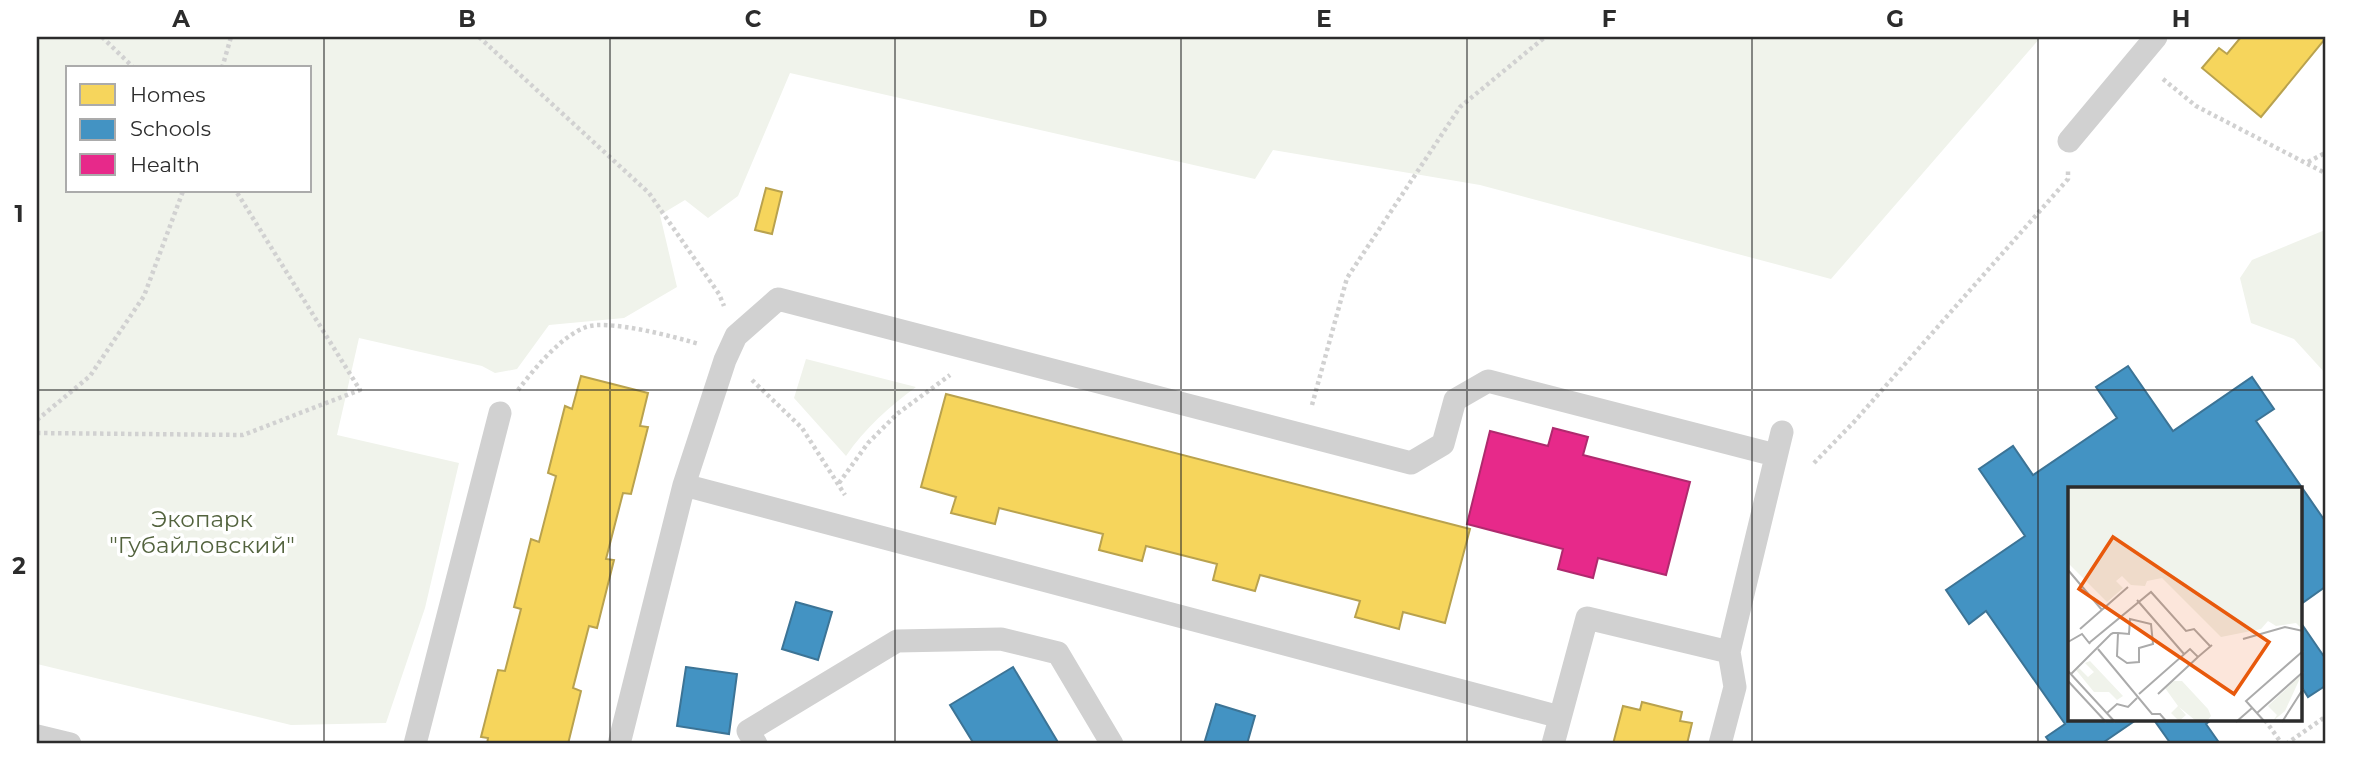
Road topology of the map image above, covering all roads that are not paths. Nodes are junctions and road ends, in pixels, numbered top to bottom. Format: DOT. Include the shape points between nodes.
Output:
graph roads {
  1 [pos="2156,37"];
  2 [pos="2068,141"];
  3 [pos="500,413"];
  4 [pos="1782,432"];
  5 [pos="1775,455"];
  6 [pos="684,485"];
  7 [pos="1729,652"];
  8 [pos="1560,717"];
  9 [pos="37,736"];
  10 [pos="70,744"];
  11 [pos="415,744"];
  12 [pos="619,744"];
  13 [pos="756,744"];
  14 [pos="1112,744"];
  15 [pos="1553,744"];
  16 [pos="1720,744"];
  1 -- 2 [label="lane"];
  3 -- 11 [label="lane"];
  4 -- 5 [label="lane"];
  5 -- 6 [label="lane" via="1488,381 1455,400 1443,444 1411,463 778,299 736,336"];
  5 -- 7 [label="lane"];
  6 -- 8 [label="lane"];
  6 -- 12 [label="lane"];
  7 -- 8 [label="lane" via="1587,618"];
  7 -- 16 [label="lane" via="1735,687"];
  8 -- 15 [label="lane"];
  9 -- 10 [label="lane"];
  13 -- 14 [label="lane" via="748,731 897,641 1001,639 1058,653"];
}
